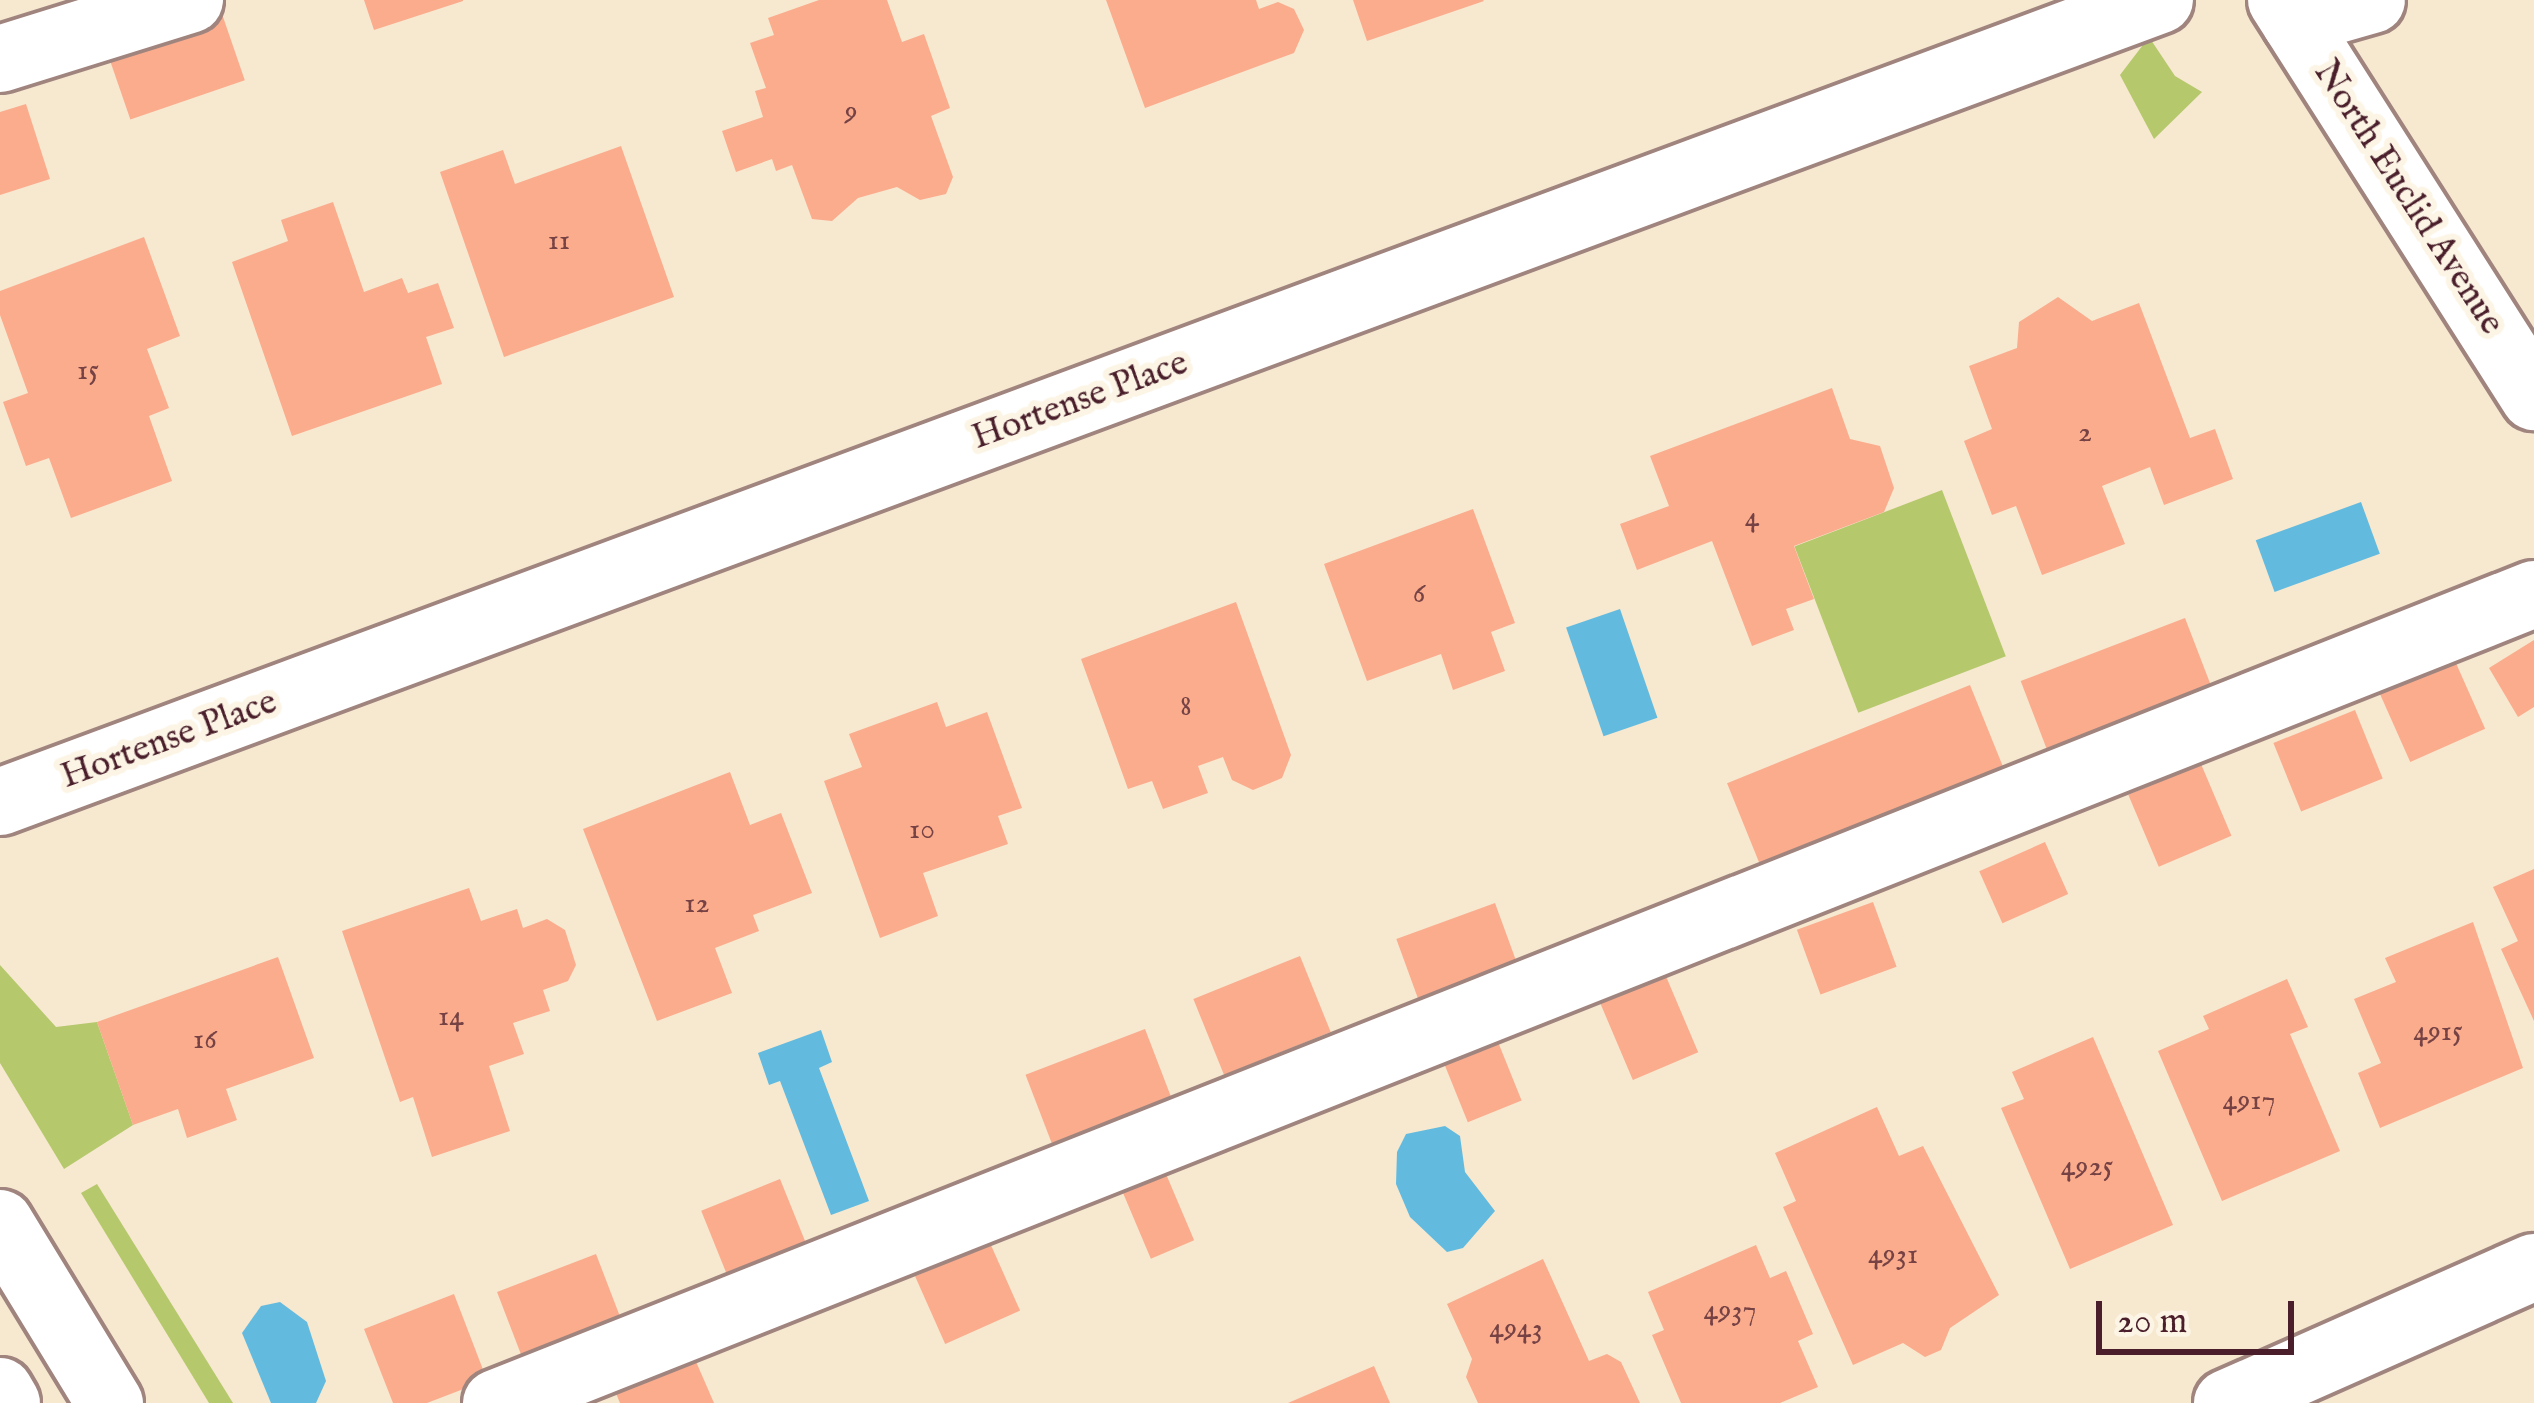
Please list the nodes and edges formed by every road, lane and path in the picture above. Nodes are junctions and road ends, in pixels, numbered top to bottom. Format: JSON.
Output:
{"nodes":[{"id":1,"x":190,"y":0,"type":"edge"},
{"id":2,"x":2160,"y":0,"type":"edge"},
{"id":3,"x":2372,"y":0,"type":"edge"},
{"id":4,"x":2288,"y":11,"type":"edge"},
{"id":5,"x":0,"y":59,"type":"edge"},
{"id":6,"x":2534,"y":397,"type":"edge"},
{"id":7,"x":2534,"y":594,"type":"edge"},
{"id":8,"x":0,"y":802,"type":"edge"},
{"id":9,"x":0,"y":1223,"type":"edge"},
{"id":10,"x":2534,"y":1267,"type":"edge"},
{"id":11,"x":0,"y":1391,"type":"edge"},
{"id":12,"x":7,"y":1403,"type":"edge"},
{"id":13,"x":110,"y":1403,"type":"edge"},
{"id":14,"x":496,"y":1403,"type":"edge"},
{"id":15,"x":2228,"y":1403,"type":"edge"}],
"edges":[{"from":1,"to":5,"type":"street"},
{"from":2,"to":8,"type":"street","name":"Hortense Place"},
{"from":3,"to":4,"type":"street"},
{"from":4,"to":6,"type":"street","name":"North Euclid Avenue"},
{"from":7,"to":14,"type":"street"},
{"from":9,"to":13,"type":"street"},
{"from":10,"to":15,"type":"street"},
{"from":11,"to":12,"type":"street"}]}
